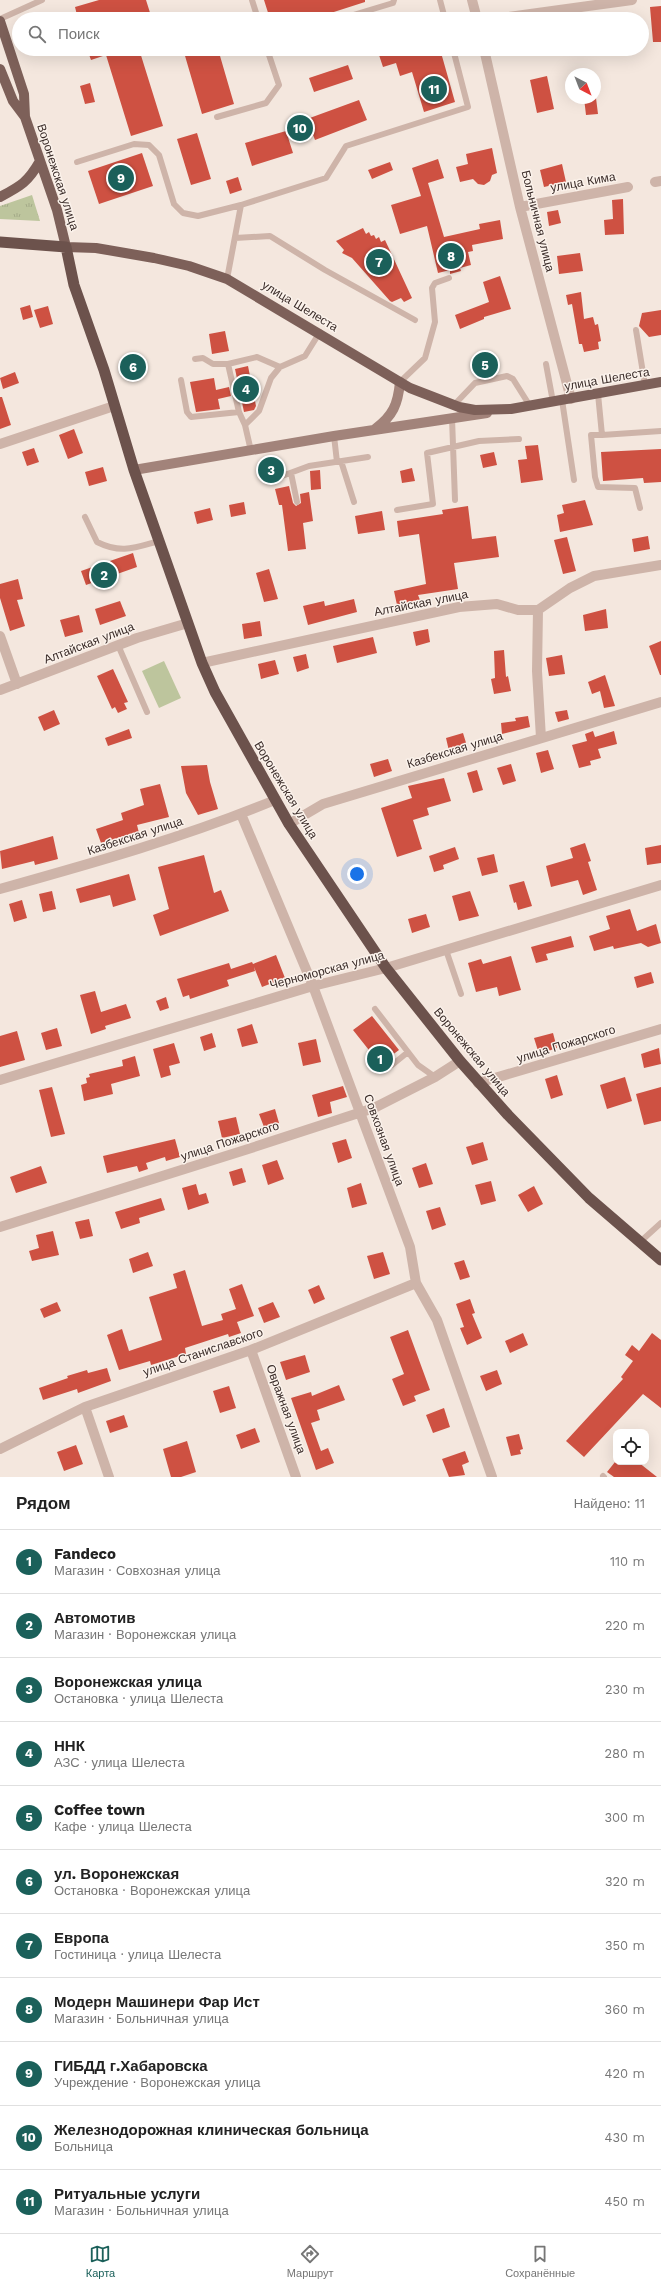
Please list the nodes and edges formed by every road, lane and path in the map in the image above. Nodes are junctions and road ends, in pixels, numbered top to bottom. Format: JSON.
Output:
{"nodes":[{"id":1,"x":42,"y":0,"type":"edge"},
{"id":2,"x":252,"y":0,"type":"edge"},
{"id":3,"x":394,"y":0,"type":"edge"},
{"id":4,"x":440,"y":0,"type":"edge"},
{"id":5,"x":472,"y":0,"type":"edge"},
{"id":6,"x":632,"y":0,"type":"edge"},
{"id":7,"x":17,"y":12,"type":"edge"},
{"id":8,"x":256,"y":12,"type":"edge"},
{"id":9,"x":363,"y":12,"type":"edge"},
{"id":10,"x":443,"y":12,"type":"edge"},
{"id":11,"x":475,"y":12,"type":"edge"},
{"id":12,"x":544,"y":12,"type":"edge"},
{"id":13,"x":12,"y":14,"type":"edge"},
{"id":14,"x":0,"y":20,"type":"edge"},
{"id":15,"x":269,"y":56,"type":"edge"},
{"id":16,"x":455,"y":56,"type":"edge"},
{"id":17,"x":486,"y":56,"type":"edge"},
{"id":18,"x":0,"y":69,"type":"edge"},
{"id":19,"x":24,"y":117,"type":"junction"},
{"id":20,"x":217,"y":117,"type":"dead end"},
{"id":21,"x":40,"y":161,"type":"junction"},
{"id":22,"x":77,"y":162,"type":"dead end"},
{"id":23,"x":628,"y":188,"type":"dead end"},
{"id":24,"x":0,"y":197,"type":"edge"},
{"id":25,"x":241,"y":205,"type":"junction"},
{"id":26,"x":520,"y":207,"type":"junction"},
{"id":27,"x":235,"y":238,"type":"junction"},
{"id":28,"x":0,"y":242,"type":"edge"},
{"id":29,"x":66,"y":247,"type":"junction"},
{"id":30,"x":450,"y":278,"type":"dead end"},
{"id":31,"x":228,"y":279,"type":"junction"},
{"id":32,"x":415,"y":320,"type":"dead end"},
{"id":33,"x":636,"y":330,"type":"dead end"},
{"id":34,"x":320,"y":332,"type":"junction"},
{"id":35,"x":194,"y":359,"type":"dead end"},
{"id":36,"x":228,"y":364,"type":"junction"},
{"id":37,"x":546,"y":364,"type":"dead end"},
{"id":38,"x":280,"y":367,"type":"junction"},
{"id":39,"x":181,"y":380,"type":"dead end"},
{"id":40,"x":400,"y":382,"type":"junction"},
{"id":41,"x":661,"y":382,"type":"edge"},
{"id":42,"x":645,"y":385,"type":"junction"},
{"id":43,"x":598,"y":394,"type":"junction"},
{"id":44,"x":562,"y":400,"type":"junction"},
{"id":45,"x":454,"y":405,"type":"junction"},
{"id":46,"x":114,"y":406,"type":"junction"},
{"id":47,"x":530,"y":406,"type":"junction"},
{"id":48,"x":510,"y":409,"type":"junction"},
{"id":49,"x":239,"y":412,"type":"junction"},
{"id":50,"x":452,"y":418,"type":"junction"},
{"id":51,"x":245,"y":425,"type":"junction"},
{"id":52,"x":374,"y":430,"type":"junction"},
{"id":53,"x":661,"y":431,"type":"edge"},
{"id":54,"x":602,"y":435,"type":"junction"},
{"id":55,"x":334,"y":436,"type":"junction"},
{"id":56,"x":519,"y":439,"type":"dead end"},
{"id":57,"x":0,"y":444,"type":"edge"},
{"id":58,"x":452,"y":448,"type":"junction"},
{"id":59,"x":251,"y":450,"type":"junction"},
{"id":60,"x":368,"y":457,"type":"dead end"},
{"id":61,"x":339,"y":461,"type":"junction"},
{"id":62,"x":134,"y":470,"type":"junction"},
{"id":63,"x":291,"y":473,"type":"junction"},
{"id":64,"x":282,"y":476,"type":"dead end"},
{"id":65,"x":574,"y":480,"type":"dead end"},
{"id":66,"x":455,"y":500,"type":"dead end"},
{"id":67,"x":297,"y":502,"type":"dead end"},
{"id":68,"x":354,"y":502,"type":"dead end"},
{"id":69,"x":640,"y":508,"type":"dead end"},
{"id":70,"x":397,"y":510,"type":"dead end"},
{"id":71,"x":85,"y":517,"type":"dead end"},
{"id":72,"x":159,"y":541,"type":"junction"},
{"id":73,"x":661,"y":565,"type":"edge"},
{"id":74,"x":538,"y":610,"type":"junction"},
{"id":75,"x":188,"y":623,"type":"junction"},
{"id":76,"x":0,"y":636,"type":"edge"},
{"id":77,"x":118,"y":646,"type":"junction"},
{"id":78,"x":202,"y":663,"type":"junction"},
{"id":79,"x":17,"y":684,"type":"junction"},
{"id":80,"x":0,"y":690,"type":"edge"},
{"id":81,"x":661,"y":702,"type":"edge"},
{"id":82,"x":147,"y":712,"type":"dead end"},
{"id":83,"x":540,"y":738,"type":"junction"},
{"id":84,"x":275,"y":800,"type":"junction"},
{"id":85,"x":241,"y":814,"type":"junction"},
{"id":86,"x":289,"y":824,"type":"junction"},
{"id":87,"x":661,"y":884,"type":"edge"},
{"id":88,"x":0,"y":889,"type":"edge"},
{"id":89,"x":446,"y":950,"type":"junction"},
{"id":90,"x":386,"y":968,"type":"junction"},
{"id":91,"x":313,"y":986,"type":"junction"},
{"id":92,"x":460,"y":994,"type":"dead end"},
{"id":93,"x":375,"y":1009,"type":"dead end"},
{"id":94,"x":661,"y":1029,"type":"edge"},
{"id":95,"x":408,"y":1052,"type":"junction"},
{"id":96,"x":460,"y":1061,"type":"junction"},
{"id":97,"x":392,"y":1065,"type":"dead end"},
{"id":98,"x":435,"y":1077,"type":"junction"},
{"id":99,"x":0,"y":1080,"type":"edge"},
{"id":100,"x":478,"y":1083,"type":"junction"},
{"id":101,"x":360,"y":1113,"type":"junction"},
{"id":102,"x":661,"y":1223,"type":"edge"},
{"id":103,"x":0,"y":1226,"type":"edge"},
{"id":104,"x":640,"y":1242,"type":"junction"},
{"id":105,"x":661,"y":1260,"type":"edge"},
{"id":106,"x":416,"y":1283,"type":"junction"},
{"id":107,"x":251,"y":1350,"type":"junction"},
{"id":108,"x":85,"y":1407,"type":"junction"},
{"id":109,"x":0,"y":1449,"type":"edge"},
{"id":110,"x":109,"y":1477,"type":"edge"},
{"id":111,"x":296,"y":1477,"type":"edge"},
{"id":112,"x":492,"y":1477,"type":"edge"}],
"edges":[{"from":1,"to":7,"type":"lane"},
{"from":2,"to":8,"type":"lane"},
{"from":3,"to":9,"type":"lane"},
{"from":4,"to":10,"type":"lane"},
{"from":5,"to":11,"type":"street"},
{"from":6,"to":12,"type":"street"},
{"from":13,"to":14,"type":"lane"},
{"from":14,"to":19,"type":"main road","name":"Воронежская улица"},
{"from":15,"to":20,"type":"lane"},
{"from":16,"to":25,"type":"lane"},
{"from":17,"to":26,"type":"street","name":"Больничная улица"},
{"from":18,"to":19,"type":"main road","name":"Воронежская улица"},
{"from":19,"to":21,"type":"main road","name":"Воронежская улица"},
{"from":21,"to":24,"type":"main road"},
{"from":21,"to":29,"type":"main road","name":"Воронежская улица"},
{"from":22,"to":25,"type":"lane"},
{"from":23,"to":26,"type":"street","name":"улица Кима"},
{"from":25,"to":27,"type":"lane"},
{"from":26,"to":44,"type":"street","name":"Больничная улица"},
{"from":27,"to":31,"type":"lane"},
{"from":27,"to":32,"type":"lane"},
{"from":28,"to":29,"type":"highway"},
{"from":29,"to":31,"type":"main road","name":"улица Шелеста"},
{"from":29,"to":46,"type":"highway","name":"Воронежская улица"},
{"from":30,"to":40,"type":"lane"},
{"from":31,"to":34,"type":"main road","name":"улица Шелеста"},
{"from":33,"to":42,"type":"lane"},
{"from":34,"to":38,"type":"lane"},
{"from":34,"to":40,"type":"main road","name":"улица Шелеста"},
{"from":35,"to":36,"type":"lane"},
{"from":36,"to":38,"type":"lane"},
{"from":36,"to":49,"type":"lane"},
{"from":37,"to":44,"type":"lane"},
{"from":38,"to":51,"type":"lane"},
{"from":39,"to":49,"type":"lane"},
{"from":40,"to":45,"type":"main road","name":"улица Шелеста"},
{"from":40,"to":52,"type":"main road"},
{"from":41,"to":42,"type":"main road","name":"улица Шелеста"},
{"from":42,"to":43,"type":"main road","name":"улица Шелеста"},
{"from":43,"to":44,"type":"main road","name":"улица Шелеста"},
{"from":43,"to":54,"type":"lane"},
{"from":44,"to":47,"type":"main road","name":"улица Шелеста"},
{"from":44,"to":65,"type":"lane"},
{"from":45,"to":47,"type":"lane"},
{"from":45,"to":48,"type":"main road","name":"улица Шелеста"},
{"from":46,"to":57,"type":"street"},
{"from":46,"to":62,"type":"highway","name":"Воронежская улица"},
{"from":47,"to":48,"type":"main road","name":"улица Шелеста"},
{"from":48,"to":50,"type":"main road","name":"улица Шелеста"},
{"from":49,"to":51,"type":"lane"},
{"from":50,"to":52,"type":"main road","name":"улица Шелеста"},
{"from":50,"to":58,"type":"lane"},
{"from":51,"to":59,"type":"lane"},
{"from":52,"to":55,"type":"main road","name":"улица Шелеста"},
{"from":53,"to":54,"type":"lane"},
{"from":54,"to":69,"type":"lane"},
{"from":55,"to":59,"type":"main road","name":"улица Шелеста"},
{"from":55,"to":61,"type":"lane"},
{"from":56,"to":58,"type":"lane"},
{"from":58,"to":66,"type":"lane"},
{"from":58,"to":70,"type":"lane"},
{"from":59,"to":62,"type":"main road","name":"улица Шелеста"},
{"from":60,"to":61,"type":"lane"},
{"from":61,"to":63,"type":"lane"},
{"from":61,"to":68,"type":"lane"},
{"from":62,"to":72,"type":"highway","name":"Воронежская улица"},
{"from":63,"to":64,"type":"lane"},
{"from":63,"to":67,"type":"lane"},
{"from":71,"to":72,"type":"lane"},
{"from":72,"to":75,"type":"highway","name":"Воронежская улица"},
{"from":73,"to":74,"type":"street"},
{"from":74,"to":78,"type":"street","name":"Алтайская улица"},
{"from":74,"to":83,"type":"street"},
{"from":75,"to":77,"type":"street","name":"Алтайская улица"},
{"from":75,"to":78,"type":"highway","name":"Воронежская улица"},
{"from":76,"to":79,"type":"street"},
{"from":77,"to":79,"type":"street","name":"Алтайская улица"},
{"from":77,"to":82,"type":"lane"},
{"from":78,"to":84,"type":"highway","name":"Воронежская улица"},
{"from":79,"to":80,"type":"street","name":"Алтайская улица"},
{"from":81,"to":83,"type":"street","name":"Казбекская улица"},
{"from":83,"to":86,"type":"street","name":"Казбекская улица"},
{"from":84,"to":85,"type":"street","name":"Казбекская улица"},
{"from":84,"to":86,"type":"highway","name":"Воронежская улица"},
{"from":85,"to":88,"type":"street","name":"Казбекская улица"},
{"from":85,"to":91,"type":"street","name":"Совхозная улица"},
{"from":86,"to":90,"type":"highway","name":"Воронежская улица"},
{"from":87,"to":89,"type":"street","name":"Черноморская улица"},
{"from":89,"to":90,"type":"street","name":"Черноморская улица"},
{"from":89,"to":92,"type":"lane"},
{"from":90,"to":91,"type":"street","name":"Черноморская улица"},
{"from":90,"to":96,"type":"highway","name":"Воронежская улица"},
{"from":91,"to":99,"type":"street","name":"Черноморская улица"},
{"from":91,"to":101,"type":"street","name":"Совхозная улица"},
{"from":93,"to":95,"type":"lane"},
{"from":94,"to":100,"type":"street","name":"улица Пожарского"},
{"from":95,"to":97,"type":"lane"},
{"from":95,"to":98,"type":"lane"},
{"from":96,"to":98,"type":"street","name":"улица Пожарского"},
{"from":96,"to":100,"type":"highway","name":"Воронежская улица"},
{"from":98,"to":101,"type":"street","name":"улица Пожарского"},
{"from":100,"to":104,"type":"highway","name":"Воронежская улица"},
{"from":101,"to":103,"type":"street","name":"улица Пожарского"},
{"from":101,"to":106,"type":"street","name":"Совхозная улица"},
{"from":102,"to":104,"type":"lane"},
{"from":104,"to":105,"type":"highway","name":"Воронежская улица"},
{"from":106,"to":107,"type":"street","name":"улица Станиславского"},
{"from":106,"to":112,"type":"street","name":"Совхозная улица"},
{"from":107,"to":108,"type":"street","name":"улица Станиславского"},
{"from":107,"to":111,"type":"street","name":"Овражная улица"},
{"from":108,"to":109,"type":"street","name":"улица Станиславского"},
{"from":108,"to":110,"type":"street"}]}
